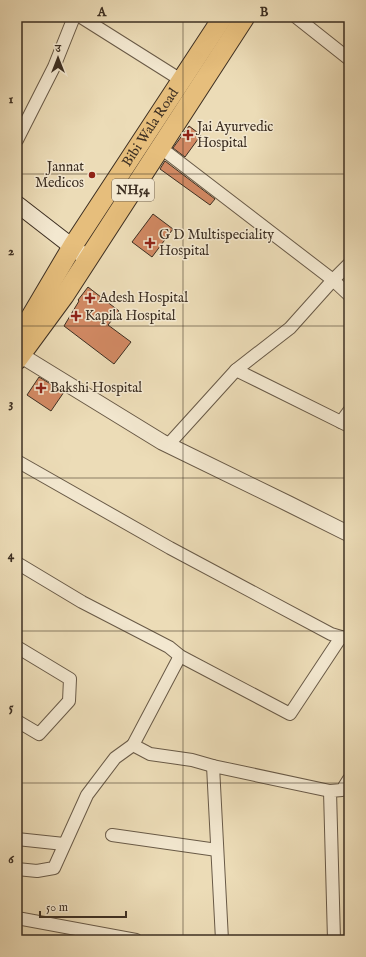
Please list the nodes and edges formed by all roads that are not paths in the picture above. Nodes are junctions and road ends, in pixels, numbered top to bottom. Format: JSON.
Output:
{"nodes":[{"id":1,"x":74,"y":17,"type":"edge"},
{"id":2,"x":81,"y":17,"type":"edge"},
{"id":3,"x":223,"y":17,"type":"edge"},
{"id":4,"x":245,"y":17,"type":"edge"},
{"id":5,"x":296,"y":17,"type":"edge"},
{"id":6,"x":349,"y":59,"type":"edge"},
{"id":7,"x":181,"y":80,"type":"junction"},
{"id":8,"x":17,"y":140,"type":"edge"},
{"id":9,"x":161,"y":148,"type":"junction"},
{"id":10,"x":17,"y":204,"type":"edge"},
{"id":11,"x":72,"y":247,"type":"junction"},
{"id":12,"x":88,"y":259,"type":"junction"},
{"id":13,"x":349,"y":264,"type":"edge"},
{"id":14,"x":333,"y":280,"type":"junction"},
{"id":15,"x":349,"y":295,"type":"edge"},
{"id":16,"x":18,"y":352,"type":"edge"},
{"id":17,"x":236,"y":370,"type":"junction"},
{"id":18,"x":349,"y":411,"type":"edge"},
{"id":19,"x":345,"y":424,"type":"edge"},
{"id":20,"x":168,"y":445,"type":"junction"},
{"id":21,"x":17,"y":461,"type":"edge"},
{"id":22,"x":349,"y":534,"type":"edge"},
{"id":23,"x":17,"y":564,"type":"edge"},
{"id":24,"x":345,"y":638,"type":"edge"},
{"id":25,"x":17,"y":647,"type":"edge"},
{"id":26,"x":180,"y":656,"type":"junction"},
{"id":27,"x":17,"y":721,"type":"edge"},
{"id":28,"x":133,"y":745,"type":"junction"},
{"id":29,"x":213,"y":766,"type":"junction"},
{"id":30,"x":349,"y":779,"type":"edge"},
{"id":31,"x":330,"y":790,"type":"junction"},
{"id":32,"x":112,"y":835,"type":"dead end"},
{"id":33,"x":17,"y":839,"type":"edge"},
{"id":34,"x":64,"y":844,"type":"junction"},
{"id":35,"x":218,"y":850,"type":"junction"},
{"id":36,"x":17,"y":869,"type":"edge"},
{"id":37,"x":17,"y":918,"type":"edge"},
{"id":38,"x":136,"y":940,"type":"edge"},
{"id":39,"x":222,"y":940,"type":"edge"},
{"id":40,"x":334,"y":940,"type":"edge"}],
"edges":[{"from":1,"to":8,"type":"street"},
{"from":2,"to":7,"type":"street"},
{"from":3,"to":7,"type":"highway","name":"Bibi Wala Road","number":"NH54"},
{"from":4,"to":9,"type":"highway","number":"NH54"},
{"from":5,"to":6,"type":"street"},
{"from":7,"to":11,"type":"highway","name":"Bibi Wala Road","number":"NH54"},
{"from":9,"to":12,"type":"highway","number":"NH54"},
{"from":9,"to":14,"type":"street"},
{"from":10,"to":11,"type":"main road"},
{"from":11,"to":12,"type":"main road"},
{"from":11,"to":16,"type":"highway","name":"Bibi Wala Road","number":"NH54"},
{"from":12,"to":16,"type":"highway","number":"NH54"},
{"from":13,"to":14,"type":"street"},
{"from":14,"to":15,"type":"street"},
{"from":14,"to":17,"type":"street"},
{"from":16,"to":20,"type":"street"},
{"from":17,"to":19,"type":"street"},
{"from":17,"to":20,"type":"street"},
{"from":18,"to":19,"type":"street"},
{"from":20,"to":22,"type":"street"},
{"from":21,"to":24,"type":"street"},
{"from":23,"to":26,"type":"street"},
{"from":24,"to":26,"type":"street"},
{"from":25,"to":27,"type":"street"},
{"from":26,"to":28,"type":"street"},
{"from":28,"to":29,"type":"street"},
{"from":28,"to":34,"type":"street"},
{"from":29,"to":31,"type":"street"},
{"from":29,"to":35,"type":"street"},
{"from":30,"to":31,"type":"street"},
{"from":31,"to":40,"type":"street"},
{"from":32,"to":35,"type":"street"},
{"from":33,"to":34,"type":"street"},
{"from":34,"to":36,"type":"street"},
{"from":35,"to":39,"type":"street"},
{"from":37,"to":38,"type":"street"}]}
